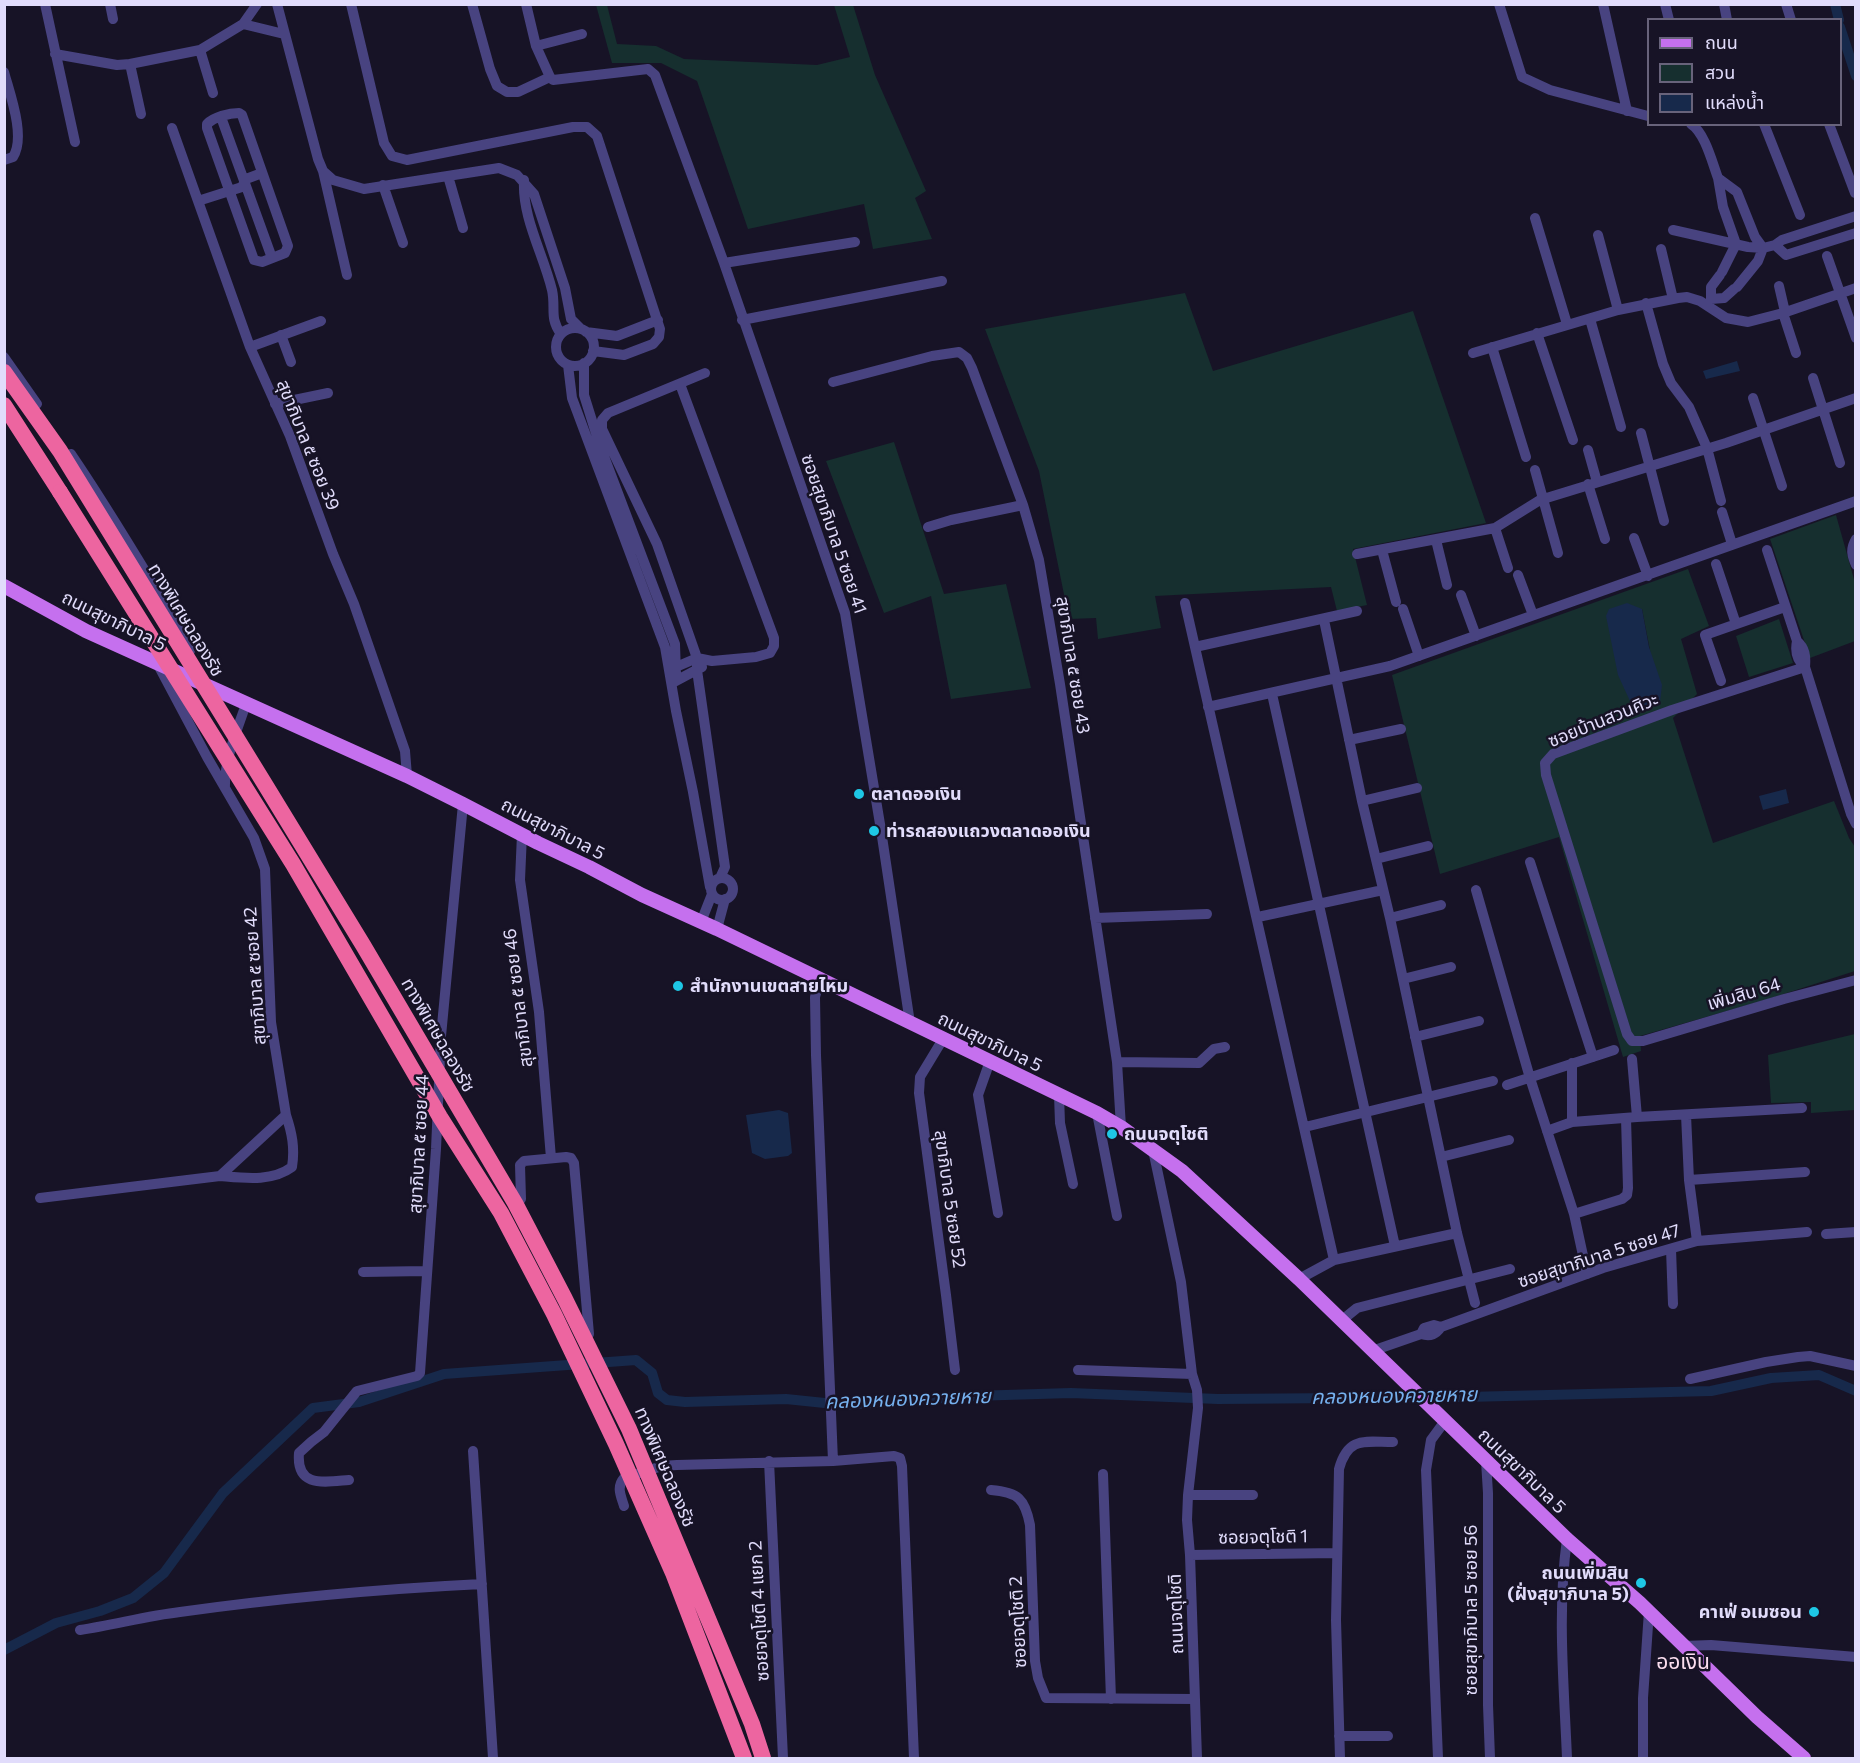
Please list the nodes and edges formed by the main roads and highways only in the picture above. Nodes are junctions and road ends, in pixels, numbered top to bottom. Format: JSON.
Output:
{"nodes":[{"id":1,"x":4,"y":372,"type":"edge"},
{"id":2,"x":4,"y":406,"type":"edge"},
{"id":3,"x":4,"y":586,"type":"edge"},
{"id":4,"x":744,"y":1758,"type":"edge"},
{"id":5,"x":763,"y":1758,"type":"edge"},
{"id":6,"x":1804,"y":1758,"type":"edge"}],
"edges":[{"from":1,"to":5,"type":"highway","name":"ทางพิเศษฉลองรัช","bridge":true},
{"from":2,"to":4,"type":"highway","name":"ทางพิเศษฉลองรัช","bridge":true},
{"from":3,"to":6,"type":"main road","name":"ถนนสุขาภิบาล 5"}]}
